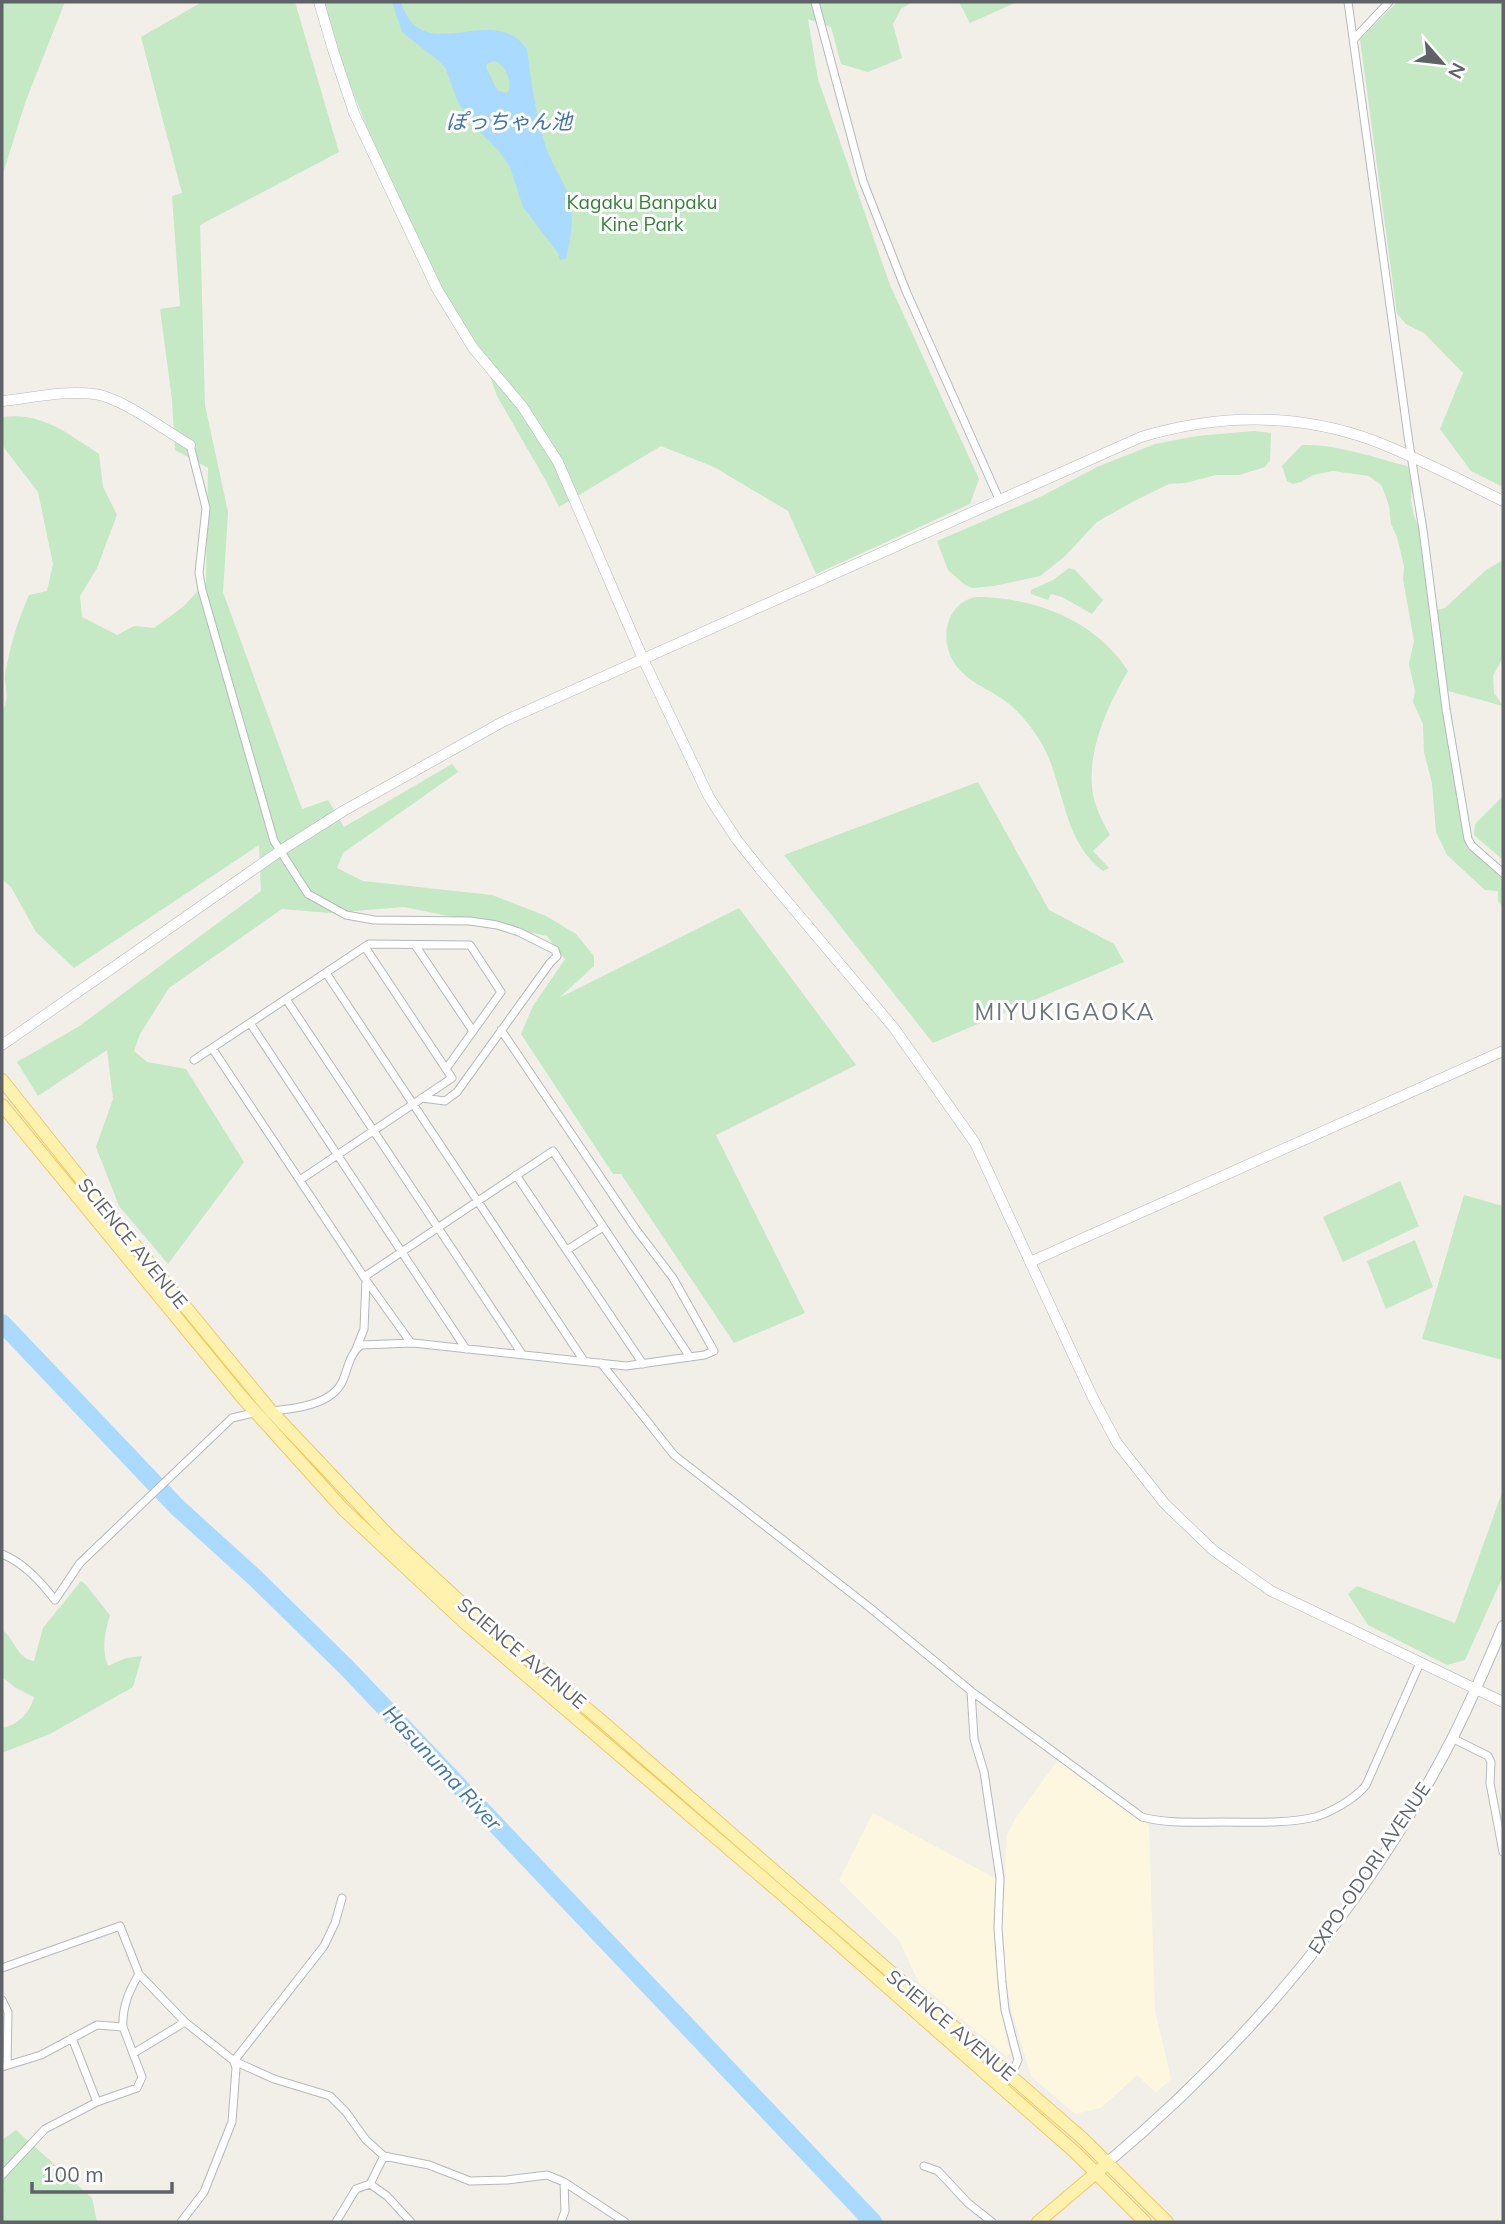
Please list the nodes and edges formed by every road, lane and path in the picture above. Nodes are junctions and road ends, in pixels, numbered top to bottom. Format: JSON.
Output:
{"nodes":[{"id":1,"x":319,"y":2,"type":"edge"},
{"id":2,"x":816,"y":2,"type":"edge"},
{"id":3,"x":1348,"y":2,"type":"edge"},
{"id":4,"x":1389,"y":2,"type":"edge"},
{"id":5,"x":1354,"y":39,"type":"junction"},
{"id":6,"x":2,"y":401,"type":"edge"},
{"id":7,"x":190,"y":446,"type":"joint"},
{"id":8,"x":1412,"y":458,"type":"junction"},
{"id":9,"x":999,"y":499,"type":"junction"},
{"id":10,"x":1503,"y":500,"type":"edge"},
{"id":11,"x":643,"y":659,"type":"junction"},
{"id":12,"x":280,"y":851,"type":"junction"},
{"id":13,"x":1503,"y":873,"type":"edge"},
{"id":14,"x":415,"y":944,"type":"junction"},
{"id":15,"x":365,"y":947,"type":"junction"},
{"id":16,"x":326,"y":973,"type":"junction"},
{"id":17,"x":286,"y":999,"type":"junction"},
{"id":18,"x":250,"y":1023,"type":"junction"},
{"id":19,"x":501,"y":1030,"type":"junction"},
{"id":20,"x":474,"y":1031,"type":"junction"},
{"id":21,"x":2,"y":1045,"type":"edge"},
{"id":22,"x":212,"y":1048,"type":"junction"},
{"id":23,"x":1503,"y":1051,"type":"edge"},
{"id":24,"x":194,"y":1060,"type":"dead end"},
{"id":25,"x":446,"y":1069,"type":"junction"},
{"id":26,"x":2,"y":1080,"type":"edge"},
{"id":27,"x":422,"y":1098,"type":"junction"},
{"id":28,"x":413,"y":1104,"type":"junction"},
{"id":29,"x":2,"y":1105,"type":"edge"},
{"id":30,"x":374,"y":1130,"type":"junction"},
{"id":31,"x":337,"y":1155,"type":"junction"},
{"id":32,"x":516,"y":1175,"type":"junction"},
{"id":33,"x":300,"y":1180,"type":"junction"},
{"id":34,"x":478,"y":1201,"type":"junction"},
{"id":35,"x":438,"y":1227,"type":"junction"},
{"id":36,"x":603,"y":1227,"type":"junction"},
{"id":37,"x":567,"y":1250,"type":"junction"},
{"id":38,"x":402,"y":1252,"type":"junction"},
{"id":39,"x":1030,"y":1262,"type":"junction"},
{"id":40,"x":365,"y":1278,"type":"junction"},
{"id":41,"x":411,"y":1343,"type":"junction"},
{"id":42,"x":356,"y":1349,"type":"junction"},
{"id":43,"x":466,"y":1349,"type":"junction"},
{"id":44,"x":522,"y":1354,"type":"junction"},
{"id":45,"x":690,"y":1357,"type":"junction"},
{"id":46,"x":584,"y":1361,"type":"junction"},
{"id":47,"x":601,"y":1363,"type":"junction"},
{"id":48,"x":643,"y":1364,"type":"junction"},
{"id":49,"x":271,"y":1411,"type":"junction"},
{"id":50,"x":255,"y":1412,"type":"junction"},
{"id":51,"x":2,"y":1554,"type":"edge"},
{"id":52,"x":1503,"y":1626,"type":"edge"},
{"id":53,"x":1420,"y":1664,"type":"junction"},
{"id":54,"x":1476,"y":1690,"type":"junction"},
{"id":55,"x":971,"y":1691,"type":"junction"},
{"id":56,"x":1503,"y":1702,"type":"edge"},
{"id":57,"x":1452,"y":1738,"type":"junction"},
{"id":58,"x":1503,"y":1852,"type":"edge"},
{"id":59,"x":342,"y":1898,"type":"dead end"},
{"id":60,"x":2,"y":1968,"type":"edge"},
{"id":61,"x":139,"y":1974,"type":"junction"},
{"id":62,"x":2,"y":2000,"type":"edge"},
{"id":63,"x":185,"y":2022,"type":"junction"},
{"id":64,"x":123,"y":2027,"type":"junction"},
{"id":65,"x":72,"y":2038,"type":"junction"},
{"id":66,"x":134,"y":2053,"type":"junction"},
{"id":67,"x":234,"y":2060,"type":"junction"},
{"id":68,"x":4,"y":2066,"type":"edge"},
{"id":69,"x":1011,"y":2076,"type":"junction"},
{"id":70,"x":1001,"y":2087,"type":"junction"},
{"id":71,"x":97,"y":2102,"type":"junction"},
{"id":72,"x":384,"y":2157,"type":"junction"},
{"id":73,"x":1108,"y":2162,"type":"junction"},
{"id":74,"x":923,"y":2166,"type":"dead end"},
{"id":75,"x":1097,"y":2172,"type":"junction"},
{"id":76,"x":2,"y":2175,"type":"edge"},
{"id":77,"x":564,"y":2182,"type":"junction"},
{"id":78,"x":370,"y":2184,"type":"junction"},
{"id":79,"x":181,"y":2222,"type":"edge"},
{"id":80,"x":336,"y":2222,"type":"edge"},
{"id":81,"x":411,"y":2222,"type":"edge"},
{"id":82,"x":561,"y":2222,"type":"edge"},
{"id":83,"x":625,"y":2222,"type":"edge"},
{"id":84,"x":992,"y":2222,"type":"edge"},
{"id":85,"x":1038,"y":2222,"type":"edge"},
{"id":86,"x":1145,"y":2222,"type":"edge"},
{"id":87,"x":1167,"y":2222,"type":"edge"}],
"edges":[{"from":1,"to":11,"type":"street"},
{"from":2,"to":9,"type":"street"},
{"from":3,"to":5,"type":"street"},
{"from":4,"to":5,"type":"street"},
{"from":5,"to":8,"type":"street"},
{"from":6,"to":7,"type":"street"},
{"from":7,"to":12,"type":"street"},
{"from":8,"to":9,"type":"street"},
{"from":8,"to":10,"type":"street"},
{"from":8,"to":13,"type":"street"},
{"from":9,"to":11,"type":"street"},
{"from":11,"to":12,"type":"street"},
{"from":11,"to":39,"type":"street"},
{"from":12,"to":19,"type":"street"},
{"from":12,"to":21,"type":"street"},
{"from":14,"to":15,"type":"street"},
{"from":14,"to":20,"type":"street"},
{"from":14,"to":20,"type":"street"},
{"from":15,"to":16,"type":"street"},
{"from":15,"to":25,"type":"street"},
{"from":16,"to":17,"type":"street"},
{"from":16,"to":28,"type":"street"},
{"from":17,"to":18,"type":"street"},
{"from":17,"to":30,"type":"street"},
{"from":18,"to":22,"type":"street"},
{"from":18,"to":31,"type":"street"},
{"from":19,"to":27,"type":"street"},
{"from":19,"to":45,"type":"street"},
{"from":20,"to":25,"type":"street"},
{"from":22,"to":24,"type":"street"},
{"from":22,"to":33,"type":"street"},
{"from":23,"to":39,"type":"street"},
{"from":25,"to":27,"type":"street"},
{"from":26,"to":49,"type":"main road","name":"SCIENCE AVENUE"},
{"from":27,"to":28,"type":"street"},
{"from":28,"to":30,"type":"street"},
{"from":28,"to":34,"type":"street"},
{"from":29,"to":50,"type":"main road","name":"SCIENCE AVENUE"},
{"from":30,"to":31,"type":"street"},
{"from":30,"to":35,"type":"street"},
{"from":31,"to":33,"type":"street"},
{"from":31,"to":38,"type":"street"},
{"from":32,"to":34,"type":"street"},
{"from":32,"to":36,"type":"street"},
{"from":32,"to":37,"type":"street"},
{"from":33,"to":40,"type":"street"},
{"from":34,"to":35,"type":"street"},
{"from":34,"to":46,"type":"street"},
{"from":35,"to":38,"type":"street"},
{"from":35,"to":44,"type":"street"},
{"from":36,"to":37,"type":"street"},
{"from":36,"to":45,"type":"street"},
{"from":37,"to":48,"type":"street"},
{"from":38,"to":40,"type":"street"},
{"from":38,"to":43,"type":"street"},
{"from":39,"to":53,"type":"street"},
{"from":40,"to":41,"type":"street"},
{"from":40,"to":42,"type":"street"},
{"from":41,"to":42,"type":"street"},
{"from":41,"to":43,"type":"street"},
{"from":42,"to":49,"type":"street"},
{"from":43,"to":44,"type":"street"},
{"from":44,"to":46,"type":"street"},
{"from":45,"to":48,"type":"street"},
{"from":46,"to":47,"type":"street"},
{"from":47,"to":48,"type":"street"},
{"from":47,"to":55,"type":"street"},
{"from":49,"to":50,"type":"street"},
{"from":49,"to":69,"type":"main road","name":"SCIENCE AVENUE"},
{"from":50,"to":51,"type":"street"},
{"from":50,"to":70,"type":"main road","name":"SCIENCE AVENUE"},
{"from":52,"to":54,"type":"main road","name":"EXPO-ODORI AVENUE"},
{"from":53,"to":54,"type":"street"},
{"from":53,"to":55,"type":"street"},
{"from":54,"to":56,"type":"street"},
{"from":54,"to":57,"type":"main road","name":"EXPO-ODORI AVENUE"},
{"from":55,"to":69,"type":"street"},
{"from":57,"to":58,"type":"street"},
{"from":57,"to":73,"type":"main road","name":"EXPO-ODORI AVENUE"},
{"from":59,"to":67,"type":"street"},
{"from":60,"to":61,"type":"street"},
{"from":61,"to":63,"type":"street"},
{"from":61,"to":64,"type":"street"},
{"from":62,"to":68,"type":"street"},
{"from":63,"to":66,"type":"street"},
{"from":63,"to":67,"type":"street"},
{"from":64,"to":65,"type":"street"},
{"from":64,"to":66,"type":"street"},
{"from":65,"to":68,"type":"street"},
{"from":65,"to":71,"type":"street"},
{"from":66,"to":71,"type":"street"},
{"from":67,"to":72,"type":"street"},
{"from":67,"to":79,"type":"street"},
{"from":69,"to":70,"type":"street"},
{"from":69,"to":73,"type":"main road","name":"SCIENCE AVENUE"},
{"from":70,"to":75,"type":"main road","name":"SCIENCE AVENUE"},
{"from":71,"to":76,"type":"street"},
{"from":72,"to":77,"type":"street"},
{"from":72,"to":78,"type":"street"},
{"from":73,"to":75,"type":"main road","name":"EXPO-ODORI AVENUE"},
{"from":73,"to":87,"type":"main road","name":"SCIENCE AVENUE"},
{"from":74,"to":84,"type":"street"},
{"from":75,"to":85,"type":"main road","name":"EXPO-ODORI AVENUE"},
{"from":75,"to":86,"type":"main road","name":"SCIENCE AVENUE"},
{"from":77,"to":82,"type":"street"},
{"from":77,"to":83,"type":"street"},
{"from":78,"to":80,"type":"street"},
{"from":78,"to":81,"type":"street"}]}
